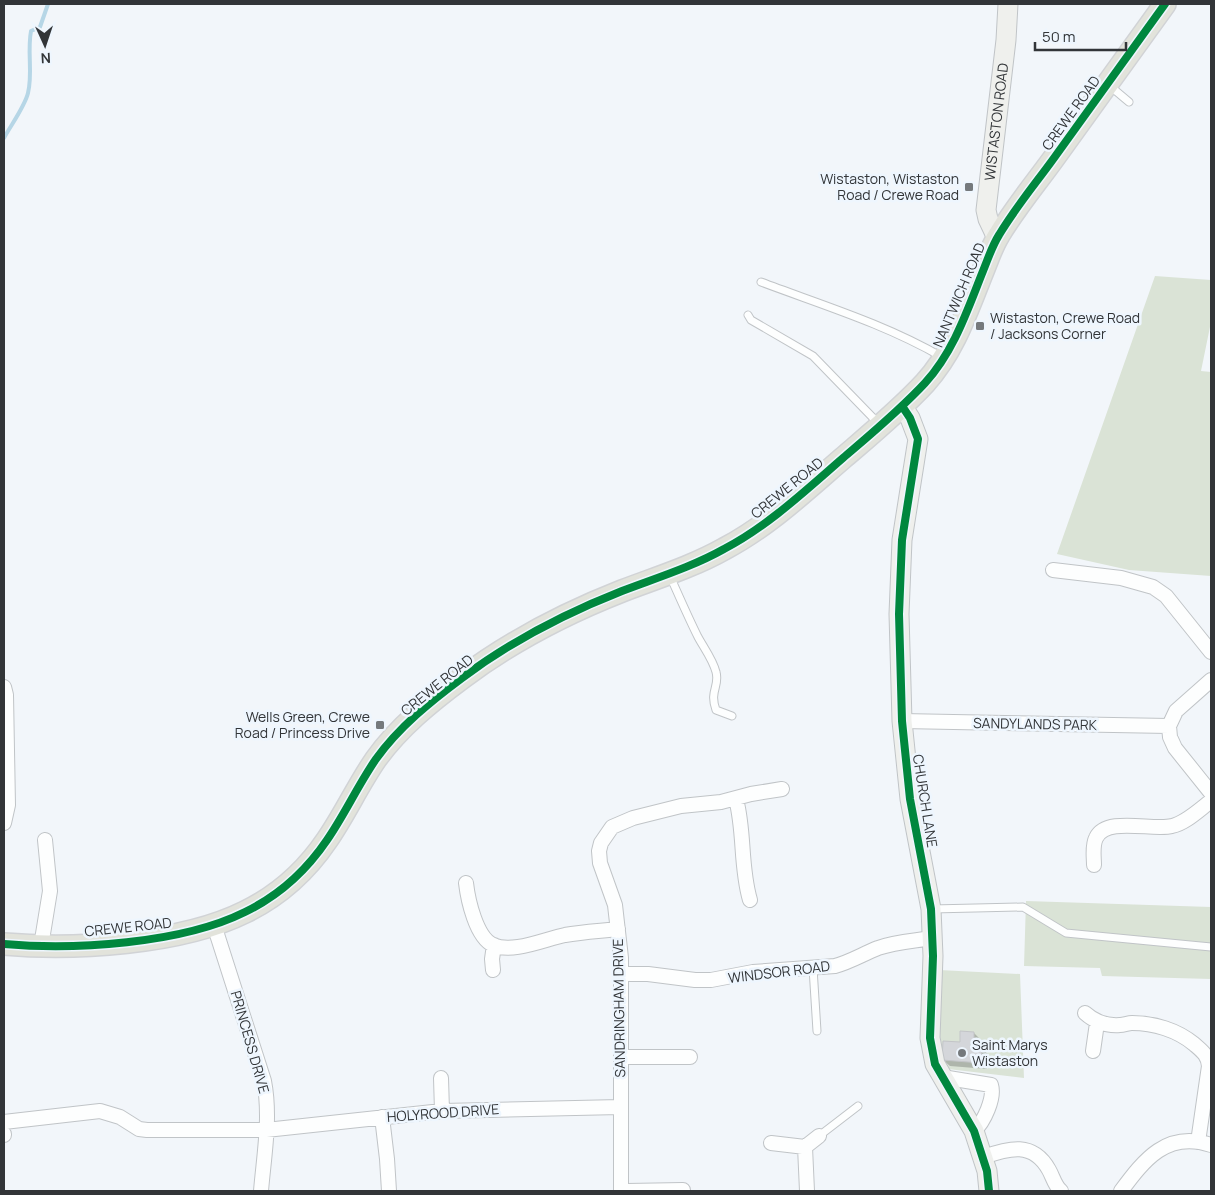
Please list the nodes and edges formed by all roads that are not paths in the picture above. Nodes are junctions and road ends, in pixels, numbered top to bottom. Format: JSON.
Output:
{"nodes":[{"id":1,"x":1008,"y":4,"type":"edge"},
{"id":2,"x":1165,"y":4,"type":"edge"},
{"id":3,"x":1108,"y":84,"type":"junction"},
{"id":4,"x":1128,"y":102,"type":"dead end"},
{"id":5,"x":997,"y":238,"type":"junction"},
{"id":6,"x":760,"y":282,"type":"dead end"},
{"id":7,"x":748,"y":315,"type":"dead end"},
{"id":8,"x":944,"y":359,"type":"junction"},
{"id":9,"x":902,"y":406,"type":"junction"},
{"id":10,"x":880,"y":426,"type":"junction"},
{"id":11,"x":1053,"y":570,"type":"dead end"},
{"id":12,"x":669,"y":573,"type":"junction"},
{"id":13,"x":1211,"y":652,"type":"edge"},
{"id":14,"x":1211,"y":680,"type":"edge"},
{"id":15,"x":4,"y":687,"type":"edge"},
{"id":16,"x":732,"y":716,"type":"dead end"},
{"id":17,"x":902,"y":722,"type":"junction"},
{"id":18,"x":1169,"y":726,"type":"junction"},
{"id":19,"x":782,"y":789,"type":"dead end"},
{"id":20,"x":1211,"y":793,"type":"edge"},
{"id":21,"x":736,"y":799,"type":"junction"},
{"id":22,"x":1211,"y":801,"type":"edge"},
{"id":23,"x":4,"y":823,"type":"edge"},
{"id":24,"x":45,"y":840,"type":"dead end"},
{"id":25,"x":1094,"y":865,"type":"dead end"},
{"id":26,"x":466,"y":882,"type":"dead end"},
{"id":27,"x":750,"y":900,"type":"dead end"},
{"id":28,"x":931,"y":909,"type":"junction"},
{"id":29,"x":214,"y":925,"type":"junction"},
{"id":30,"x":618,"y":929,"type":"junction"},
{"id":31,"x":932,"y":938,"type":"junction"},
{"id":32,"x":4,"y":944,"type":"edge"},
{"id":33,"x":494,"y":945,"type":"junction"},
{"id":34,"x":41,"y":946,"type":"junction"},
{"id":35,"x":1211,"y":947,"type":"edge"},
{"id":36,"x":813,"y":968,"type":"junction"},
{"id":37,"x":493,"y":970,"type":"dead end"},
{"id":38,"x":622,"y":974,"type":"junction"},
{"id":39,"x":1085,"y":1013,"type":"dead end"},
{"id":40,"x":1097,"y":1023,"type":"junction"},
{"id":41,"x":817,"y":1031,"type":"dead end"},
{"id":42,"x":1093,"y":1051,"type":"dead end"},
{"id":43,"x":620,"y":1057,"type":"junction"},
{"id":44,"x":692,"y":1058,"type":"dead end"},
{"id":45,"x":1210,"y":1058,"type":"edge"},
{"id":46,"x":942,"y":1077,"type":"junction"},
{"id":47,"x":441,"y":1078,"type":"dead end"},
{"id":48,"x":858,"y":1106,"type":"dead end"},
{"id":49,"x":620,"y":1107,"type":"junction"},
{"id":50,"x":442,"y":1111,"type":"junction"},
{"id":51,"x":382,"y":1117,"type":"junction"},
{"id":52,"x":4,"y":1122,"type":"edge"},
{"id":53,"x":266,"y":1130,"type":"junction"},
{"id":54,"x":974,"y":1131,"type":"junction"},
{"id":55,"x":819,"y":1136,"type":"joint"},
{"id":56,"x":771,"y":1143,"type":"dead end"},
{"id":57,"x":1205,"y":1143,"type":"edge"},
{"id":58,"x":805,"y":1147,"type":"junction"},
{"id":59,"x":983,"y":1157,"type":"junction"},
{"id":60,"x":684,"y":1188,"type":"edge"},
{"id":61,"x":261,"y":1191,"type":"edge"},
{"id":62,"x":389,"y":1191,"type":"edge"},
{"id":63,"x":620,"y":1191,"type":"edge"},
{"id":64,"x":627,"y":1191,"type":"edge"},
{"id":65,"x":807,"y":1191,"type":"edge"},
{"id":66,"x":989,"y":1191,"type":"edge"},
{"id":67,"x":1061,"y":1191,"type":"edge"},
{"id":68,"x":1121,"y":1191,"type":"edge"}],
"edges":[{"from":1,"to":5,"type":"street","name":"WISTASTON ROAD"},
{"from":2,"to":3,"type":"main road","name":"CREWE ROAD"},
{"from":3,"to":4,"type":"lane"},
{"from":3,"to":5,"type":"main road","name":"CREWE ROAD"},
{"from":5,"to":8,"type":"main road","name":"NANTWICH ROAD"},
{"from":6,"to":8,"type":"lane"},
{"from":7,"to":10,"type":"lane"},
{"from":8,"to":9,"type":"main road","name":"NANTWICH ROAD"},
{"from":9,"to":10,"type":"main road","name":"CREWE ROAD"},
{"from":9,"to":17,"type":"street","name":"CHURCH LANE"},
{"from":10,"to":12,"type":"main road","name":"CREWE ROAD"},
{"from":11,"to":13,"type":"street"},
{"from":12,"to":16,"type":"lane"},
{"from":12,"to":29,"type":"main road","name":"CREWE ROAD"},
{"from":14,"to":18,"type":"street"},
{"from":15,"to":23,"type":"street"},
{"from":17,"to":18,"type":"street","name":"SANDYLANDS PARK"},
{"from":17,"to":28,"type":"street","name":"CHURCH LANE"},
{"from":18,"to":20,"type":"street"},
{"from":19,"to":21,"type":"street","name":"SANDRINGHAM DRIVE"},
{"from":21,"to":27,"type":"street"},
{"from":21,"to":30,"type":"street","name":"SANDRINGHAM DRIVE"},
{"from":22,"to":25,"type":"street"},
{"from":24,"to":34,"type":"street"},
{"from":26,"to":33,"type":"street"},
{"from":28,"to":31,"type":"street","name":"CHURCH LANE"},
{"from":28,"to":35,"type":"lane"},
{"from":29,"to":34,"type":"main road","name":"CREWE ROAD"},
{"from":29,"to":53,"type":"street","name":"PRINCESS DRIVE"},
{"from":30,"to":33,"type":"street"},
{"from":30,"to":38,"type":"street","name":"SANDRINGHAM DRIVE"},
{"from":31,"to":36,"type":"street","name":"WINDSOR ROAD"},
{"from":31,"to":46,"type":"street","name":"CHURCH LANE"},
{"from":32,"to":34,"type":"main road","name":"CREWE ROAD"},
{"from":33,"to":37,"type":"street"},
{"from":36,"to":38,"type":"street","name":"WINDSOR ROAD"},
{"from":36,"to":41,"type":"lane"},
{"from":38,"to":43,"type":"street","name":"SANDRINGHAM DRIVE"},
{"from":39,"to":40,"type":"street"},
{"from":40,"to":42,"type":"street"},
{"from":40,"to":45,"type":"street"},
{"from":43,"to":44,"type":"street"},
{"from":43,"to":49,"type":"street","name":"SANDRINGHAM DRIVE"},
{"from":45,"to":57,"type":"street"},
{"from":46,"to":54,"type":"street","name":"CHURCH LANE"},
{"from":46,"to":54,"type":"street"},
{"from":47,"to":50,"type":"street"},
{"from":48,"to":55,"type":"lane"},
{"from":49,"to":50,"type":"street","name":"HOLYROOD DRIVE"},
{"from":49,"to":63,"type":"street","name":"SANDRINGHAM DRIVE"},
{"from":50,"to":51,"type":"street","name":"HOLYROOD DRIVE"},
{"from":51,"to":53,"type":"street","name":"HOLYROOD DRIVE"},
{"from":51,"to":62,"type":"street"},
{"from":52,"to":53,"type":"street","name":"HOLYROOD DRIVE"},
{"from":53,"to":61,"type":"street","name":"PRINCESS DRIVE"},
{"from":54,"to":59,"type":"street","name":"CHURCH LANE"},
{"from":55,"to":58,"type":"street"},
{"from":56,"to":58,"type":"street"},
{"from":57,"to":68,"type":"street"},
{"from":58,"to":65,"type":"street"},
{"from":59,"to":66,"type":"street","name":"CHURCH LANE"},
{"from":59,"to":67,"type":"street"},
{"from":60,"to":64,"type":"street"}]}
